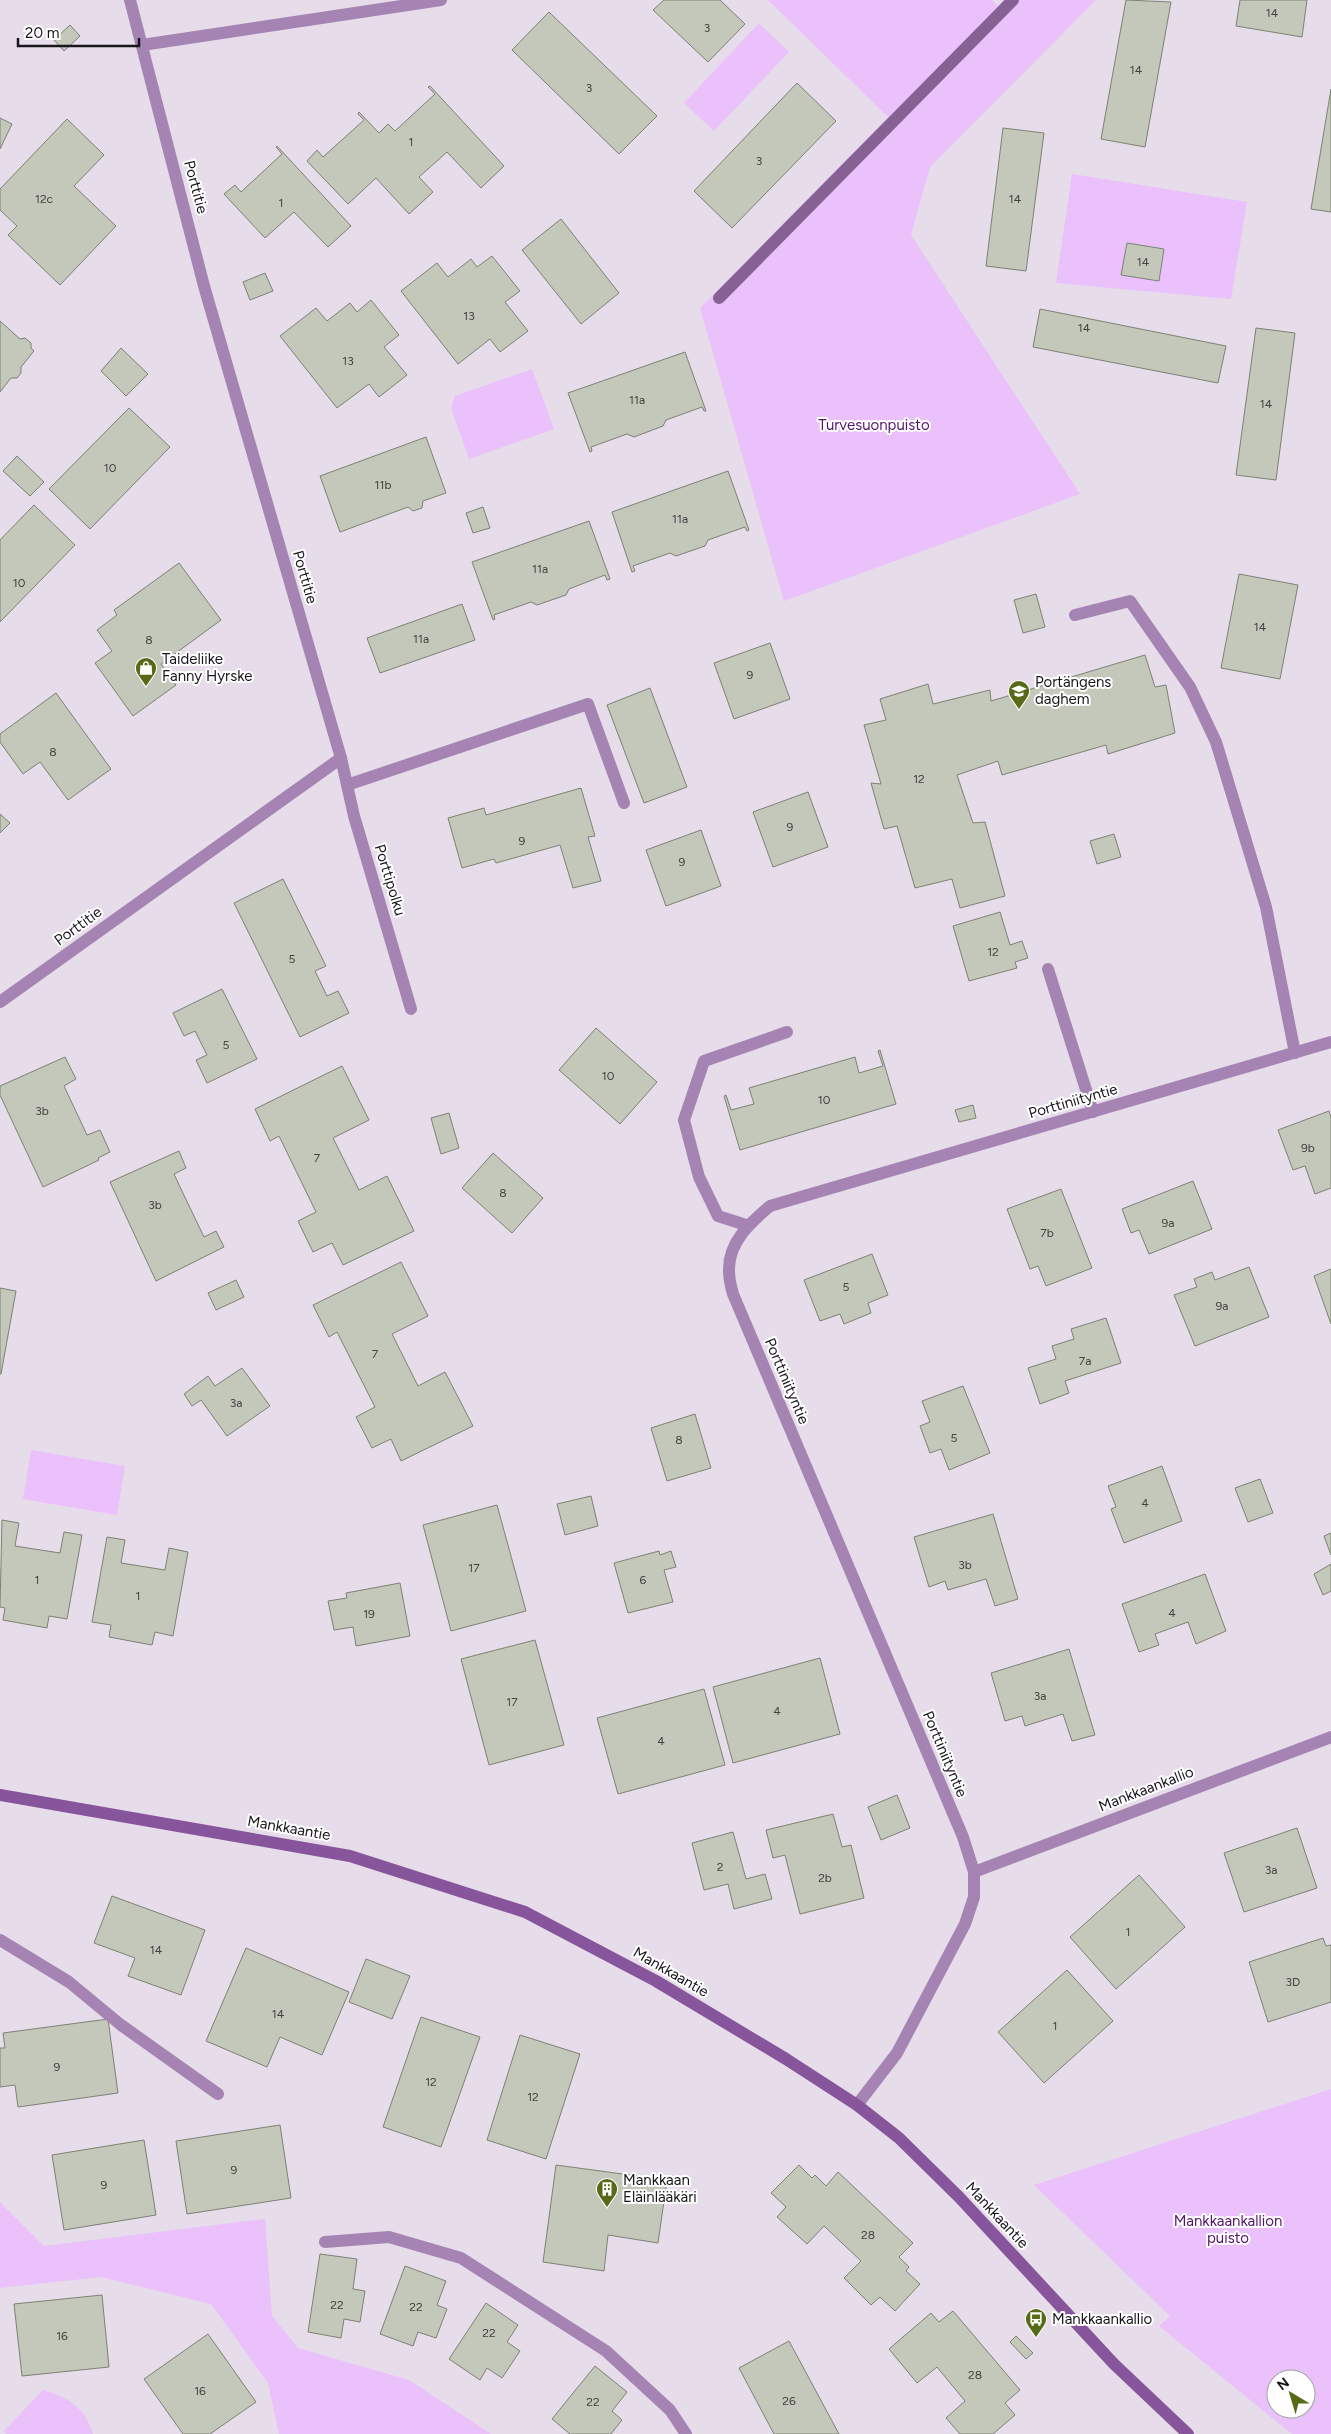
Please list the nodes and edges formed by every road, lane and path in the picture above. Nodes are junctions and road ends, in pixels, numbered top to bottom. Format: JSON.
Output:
{"nodes":[{"id":1,"x":130,"y":0,"type":"edge"},
{"id":2,"x":441,"y":0,"type":"edge"},
{"id":3,"x":142,"y":45,"type":"junction"},
{"id":4,"x":1076,"y":615,"type":"dead end"},
{"id":5,"x":341,"y":758,"type":"junction"},
{"id":6,"x":347,"y":785,"type":"junction"},
{"id":7,"x":624,"y":803,"type":"dead end"},
{"id":8,"x":1048,"y":969,"type":"dead end"},
{"id":9,"x":0,"y":1002,"type":"edge"},
{"id":10,"x":411,"y":1009,"type":"dead end"},
{"id":11,"x":787,"y":1032,"type":"dead end"},
{"id":12,"x":1331,"y":1042,"type":"edge"},
{"id":13,"x":1295,"y":1053,"type":"junction"},
{"id":14,"x":1093,"y":1112,"type":"junction"},
{"id":15,"x":746,"y":1225,"type":"junction"},
{"id":16,"x":1331,"y":1737,"type":"edge"},
{"id":17,"x":0,"y":1794,"type":"edge"},
{"id":18,"x":974,"y":1872,"type":"junction"},
{"id":19,"x":0,"y":1940,"type":"edge"},
{"id":20,"x":218,"y":2094,"type":"dead end"},
{"id":21,"x":858,"y":2105,"type":"junction"},
{"id":22,"x":325,"y":2242,"type":"dead end"},
{"id":23,"x":686,"y":2434,"type":"edge"},
{"id":24,"x":1188,"y":2434,"type":"edge"}],
"edges":[{"from":1,"to":3,"type":"street","name":"Porttitie"},
{"from":2,"to":3,"type":"street"},
{"from":3,"to":5,"type":"street","name":"Porttitie"},
{"from":4,"to":13,"type":"street"},
{"from":5,"to":6,"type":"street","name":"Porttipolku"},
{"from":5,"to":9,"type":"street","name":"Porttitie"},
{"from":6,"to":7,"type":"street"},
{"from":6,"to":10,"type":"street","name":"Porttipolku"},
{"from":8,"to":14,"type":"street"},
{"from":11,"to":15,"type":"street"},
{"from":12,"to":13,"type":"street","name":"Porttiniityntie"},
{"from":13,"to":14,"type":"street","name":"Porttiniityntie"},
{"from":14,"to":15,"type":"street","name":"Porttiniityntie"},
{"from":15,"to":18,"type":"street","name":"Porttiniityntie"},
{"from":16,"to":18,"type":"street","name":"Mankkaankallio"},
{"from":17,"to":21,"type":"main road","name":"Mankkaantie"},
{"from":18,"to":21,"type":"street","name":"Porttiniityntie"},
{"from":19,"to":20,"type":"street"},
{"from":21,"to":24,"type":"main road","name":"Mankkaantie"},
{"from":22,"to":23,"type":"street"}]}
